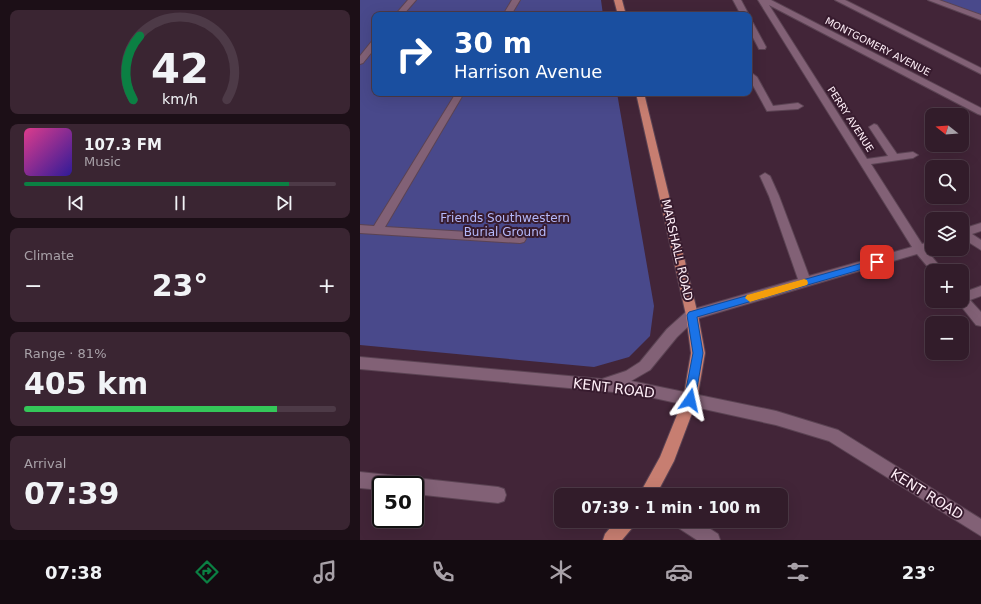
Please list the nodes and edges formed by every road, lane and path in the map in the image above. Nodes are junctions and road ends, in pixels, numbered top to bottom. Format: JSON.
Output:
{"nodes":[{"id":1,"x":412,"y":0,"type":"edge"},
{"id":2,"x":516,"y":0,"type":"edge"},
{"id":3,"x":618,"y":0,"type":"edge"},
{"id":4,"x":737,"y":0,"type":"edge"},
{"id":5,"x":763,"y":0,"type":"edge"},
{"id":6,"x":840,"y":0,"type":"edge"},
{"id":7,"x":932,"y":0,"type":"edge"},
{"id":8,"x":402,"y":12,"type":"edge"},
{"id":9,"x":509,"y":12,"type":"edge"},
{"id":10,"x":621,"y":12,"type":"edge"},
{"id":11,"x":743,"y":12,"type":"edge"},
{"id":12,"x":981,"y":18,"type":"edge"},
{"id":13,"x":752,"y":29,"type":"edge"},
{"id":14,"x":372,"y":47,"type":"edge"},
{"id":15,"x":762,"y":47,"type":"dead end"},
{"id":16,"x":360,"y":61,"type":"edge"},
{"id":17,"x":981,"y":70,"type":"edge"},
{"id":18,"x":752,"y":78,"type":"edge"},
{"id":19,"x":458,"y":96,"type":"edge"},
{"id":20,"x":641,"y":96,"type":"edge"},
{"id":21,"x":798,"y":106,"type":"dead end"},
{"id":22,"x":981,"y":112,"type":"edge"},
{"id":23,"x":874,"y":127,"type":"dead end"},
{"id":24,"x":913,"y":155,"type":"dead end"},
{"id":25,"x":896,"y":158,"type":"junction"},
{"id":26,"x":866,"y":162,"type":"junction"},
{"id":27,"x":765,"y":176,"type":"dead end"},
{"id":28,"x":981,"y":227,"type":"edge"},
{"id":29,"x":360,"y":229,"type":"edge"},
{"id":30,"x":378,"y":230,"type":"junction"},
{"id":31,"x":969,"y":231,"type":"edge"},
{"id":32,"x":969,"y":238,"type":"edge"},
{"id":33,"x":520,"y":239,"type":"dead end"},
{"id":34,"x":981,"y":246,"type":"edge"},
{"id":35,"x":925,"y":248,"type":"edge"},
{"id":36,"x":920,"y":250,"type":"junction"},
{"id":37,"x":932,"y":264,"type":"edge"},
{"id":38,"x":805,"y":282,"type":"junction"},
{"id":39,"x":981,"y":291,"type":"edge"},
{"id":40,"x":969,"y":296,"type":"edge"},
{"id":41,"x":969,"y":307,"type":"edge"},
{"id":42,"x":692,"y":315,"type":"junction"},
{"id":43,"x":981,"y":321,"type":"edge"},
{"id":44,"x":360,"y":363,"type":"edge"},
{"id":45,"x":602,"y":385,"type":"junction"},
{"id":46,"x":690,"y":400,"type":"junction"},
{"id":47,"x":360,"y":480,"type":"edge"},
{"id":48,"x":372,"y":481,"type":"edge"},
{"id":49,"x":424,"y":487,"type":"edge"},
{"id":50,"x":651,"y":488,"type":"edge"},
{"id":51,"x":498,"y":495,"type":"dead end"},
{"id":52,"x":620,"y":528,"type":"edge"},
{"id":53,"x":693,"y":528,"type":"edge"},
{"id":54,"x":981,"y":528,"type":"edge"},
{"id":55,"x":611,"y":540,"type":"edge"},
{"id":56,"x":710,"y":540,"type":"edge"}],
"edges":[{"from":1,"to":8,"type":"street"},
{"from":2,"to":9,"type":"street"},
{"from":3,"to":10,"type":"main road"},
{"from":4,"to":11,"type":"street"},
{"from":5,"to":22,"type":"street","name":"MONTGOMERY AVENUE"},
{"from":5,"to":26,"type":"street","name":"PERRY AVENUE"},
{"from":6,"to":17,"type":"street"},
{"from":7,"to":12,"type":"street"},
{"from":13,"to":15,"type":"street"},
{"from":14,"to":16,"type":"street"},
{"from":18,"to":21,"type":"street"},
{"from":19,"to":30,"type":"street"},
{"from":20,"to":42,"type":"main road","name":"MARSHALL ROAD"},
{"from":23,"to":25,"type":"street"},
{"from":24,"to":25,"type":"street"},
{"from":25,"to":26,"type":"street"},
{"from":26,"to":36,"type":"street","name":"PERRY AVENUE"},
{"from":27,"to":38,"type":"street"},
{"from":28,"to":31,"type":"street"},
{"from":29,"to":30,"type":"street"},
{"from":30,"to":33,"type":"street"},
{"from":32,"to":34,"type":"street"},
{"from":35,"to":36,"type":"street"},
{"from":36,"to":37,"type":"street","name":"PERRY AVENUE"},
{"from":36,"to":38,"type":"street"},
{"from":38,"to":42,"type":"street"},
{"from":39,"to":40,"type":"street"},
{"from":41,"to":43,"type":"street"},
{"from":42,"to":45,"type":"street"},
{"from":42,"to":46,"type":"main road","name":"MARSHALL ROAD"},
{"from":44,"to":45,"type":"street","name":"KENT ROAD"},
{"from":45,"to":46,"type":"street","name":"KENT ROAD"},
{"from":46,"to":50,"type":"main road","name":"MARSHALL ROAD"},
{"from":46,"to":54,"type":"street","name":"KENT ROAD"},
{"from":47,"to":48,"type":"street"},
{"from":49,"to":51,"type":"street"},
{"from":52,"to":55,"type":"main road"},
{"from":53,"to":56,"type":"street"}]}
